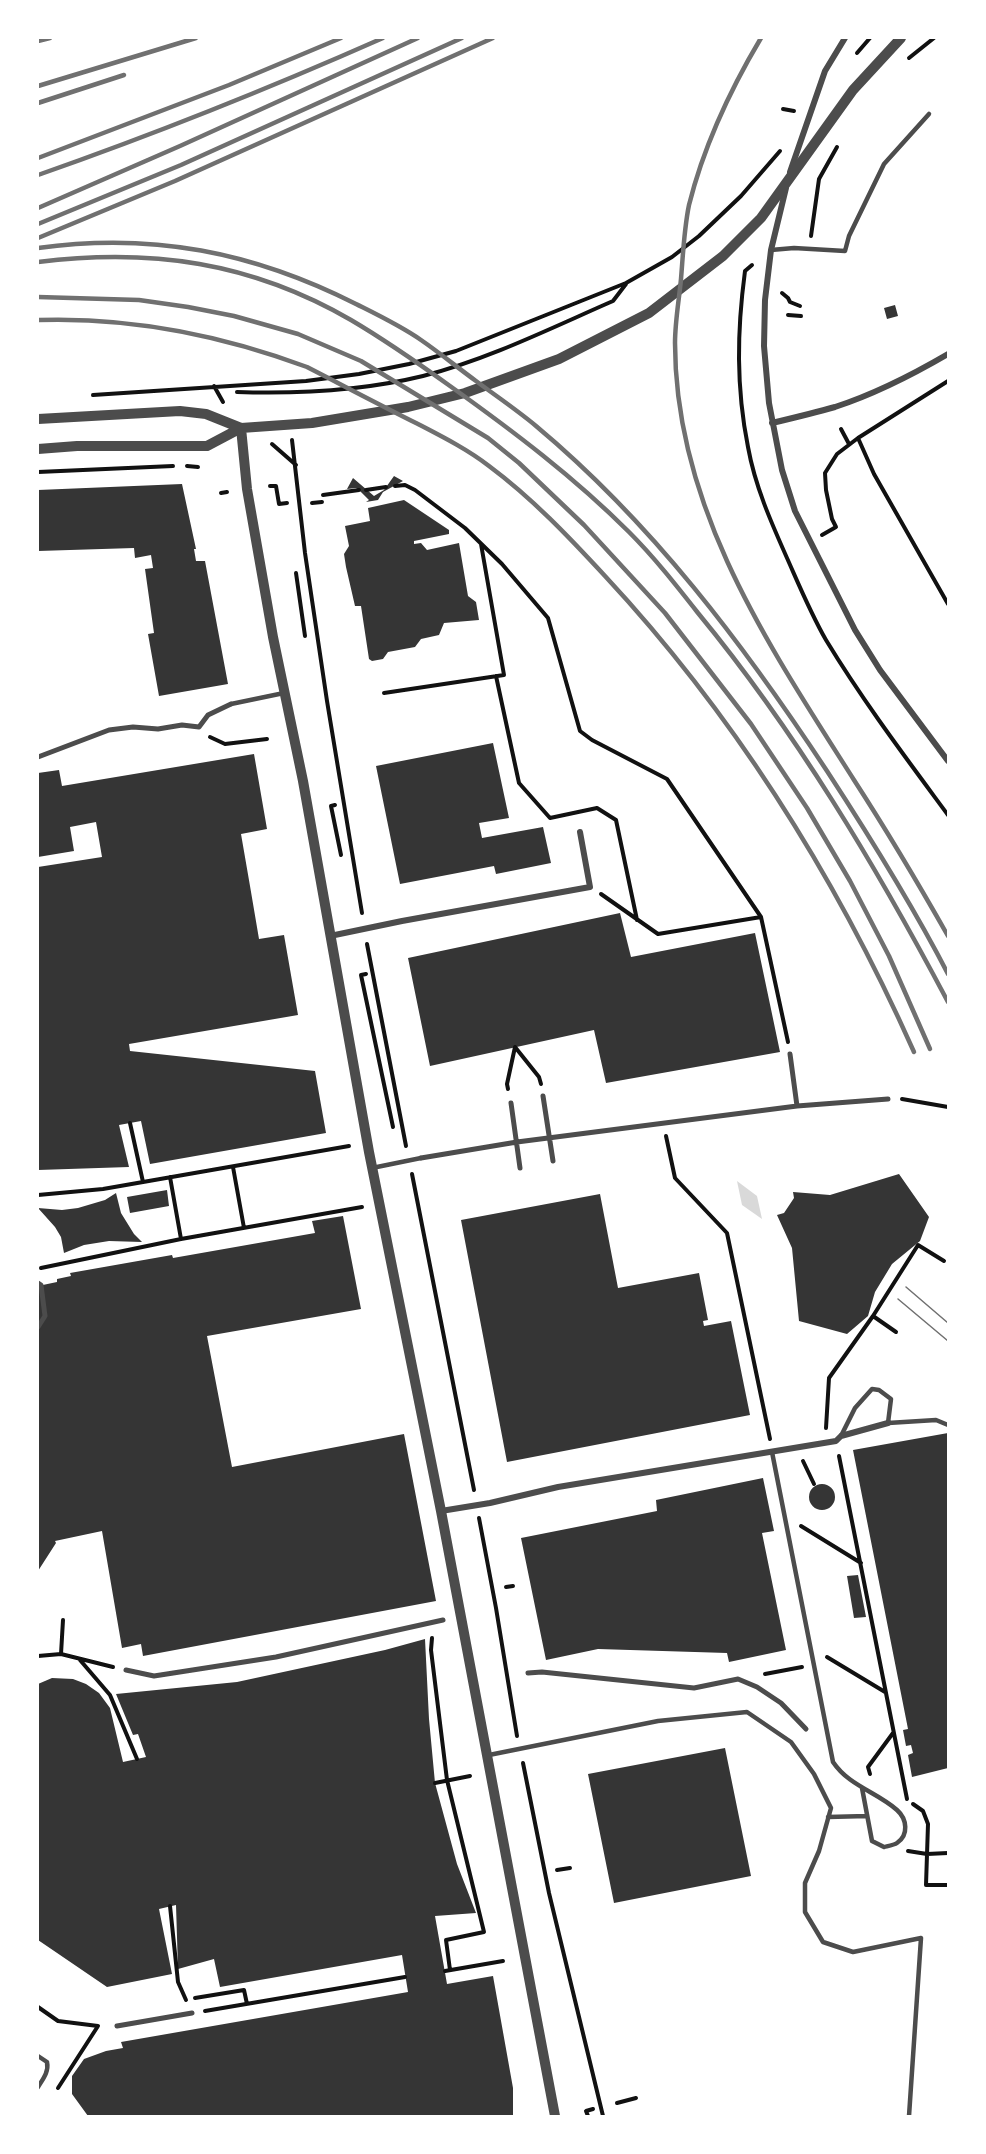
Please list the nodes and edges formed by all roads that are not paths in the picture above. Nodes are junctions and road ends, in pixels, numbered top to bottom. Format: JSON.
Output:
{"nodes":[{"id":1,"x":845,"y":38,"type":"edge"},
{"id":2,"x":901,"y":38,"type":"edge"},
{"id":3,"x":929,"y":114,"type":"dead end"},
{"id":4,"x":771,"y":250,"type":"junction"},
{"id":5,"x":948,"y":354,"type":"edge"},
{"id":6,"x":38,"y":419,"type":"edge"},
{"id":7,"x":772,"y":423,"type":"junction"},
{"id":8,"x":241,"y":429,"type":"junction"},
{"id":9,"x":38,"y":449,"type":"edge"},
{"id":10,"x":284,"y":693,"type":"junction"},
{"id":11,"x":231,"y":704,"type":"joint"},
{"id":12,"x":38,"y":757,"type":"edge"},
{"id":13,"x":948,"y":761,"type":"edge"},
{"id":14,"x":580,"y":832,"type":"dead end"},
{"id":15,"x":330,"y":936,"type":"junction"},
{"id":16,"x":790,"y":1054,"type":"road end"},
{"id":17,"x":543,"y":1096,"type":"dead end"},
{"id":18,"x":888,"y":1099,"type":"road end"},
{"id":19,"x":511,"y":1103,"type":"dead end"},
{"id":20,"x":797,"y":1106,"type":"junction"},
{"id":21,"x":550,"y":1138,"type":"junction"},
{"id":22,"x":517,"y":1142,"type":"junction"},
{"id":23,"x":421,"y":1158,"type":"joint"},
{"id":24,"x":553,"y":1161,"type":"dead end"},
{"id":25,"x":372,"y":1168,"type":"junction"},
{"id":26,"x":520,"y":1168,"type":"dead end"},
{"id":27,"x":38,"y":1283,"type":"edge"},
{"id":28,"x":38,"y":1327,"type":"edge"},
{"id":29,"x":888,"y":1423,"type":"junction"},
{"id":30,"x":948,"y":1425,"type":"edge"},
{"id":31,"x":839,"y":1438,"type":"junction"},
{"id":32,"x":772,"y":1448,"type":"junction"},
{"id":33,"x":441,"y":1511,"type":"junction"},
{"id":34,"x":443,"y":1620,"type":"dead end"},
{"id":35,"x":126,"y":1670,"type":"road end"},
{"id":36,"x":528,"y":1673,"type":"dead end"},
{"id":37,"x":806,"y":1729,"type":"dead end"},
{"id":38,"x":486,"y":1756,"type":"junction"},
{"id":39,"x":862,"y":1788,"type":"junction"},
{"id":40,"x":867,"y":1816,"type":"junction"},
{"id":41,"x":828,"y":1817,"type":"junction"},
{"id":42,"x":190,"y":2013,"type":"road end"},
{"id":43,"x":117,"y":2026,"type":"road end"},
{"id":44,"x":38,"y":2056,"type":"edge"},
{"id":45,"x":38,"y":2087,"type":"edge"},
{"id":46,"x":555,"y":2116,"type":"edge"},
{"id":47,"x":909,"y":2116,"type":"edge"}],
"edges":[{"from":1,"to":4,"type":"street"},
{"from":2,"to":8,"type":"street"},
{"from":3,"to":4,"type":"lane"},
{"from":4,"to":7,"type":"street"},
{"from":5,"to":7,"type":"street"},
{"from":6,"to":8,"type":"street"},
{"from":7,"to":13,"type":"street"},
{"from":8,"to":9,"type":"street"},
{"from":8,"to":10,"type":"street"},
{"from":10,"to":11,"type":"lane"},
{"from":10,"to":15,"type":"street"},
{"from":11,"to":12,"type":"street"},
{"from":14,"to":15,"type":"street"},
{"from":15,"to":25,"type":"street"},
{"from":16,"to":20,"type":"street"},
{"from":17,"to":21,"type":"street"},
{"from":18,"to":20,"type":"street"},
{"from":19,"to":22,"type":"street"},
{"from":20,"to":21,"type":"street"},
{"from":21,"to":22,"type":"street"},
{"from":21,"to":24,"type":"street"},
{"from":22,"to":23,"type":"street"},
{"from":22,"to":26,"type":"street"},
{"from":23,"to":25,"type":"lane"},
{"from":25,"to":33,"type":"street"},
{"from":27,"to":28,"type":"street"},
{"from":29,"to":30,"type":"lane"},
{"from":29,"to":31,"type":"street"},
{"from":29,"to":31,"type":"lane"},
{"from":31,"to":32,"type":"street"},
{"from":32,"to":33,"type":"street"},
{"from":32,"to":39,"type":"lane"},
{"from":33,"to":38,"type":"street"},
{"from":34,"to":35,"type":"street"},
{"from":36,"to":37,"type":"street"},
{"from":38,"to":41,"type":"lane"},
{"from":38,"to":46,"type":"street"},
{"from":39,"to":40,"type":"lane"},
{"from":39,"to":40,"type":"lane"},
{"from":40,"to":41,"type":"lane"},
{"from":41,"to":47,"type":"lane"},
{"from":42,"to":43,"type":"street"},
{"from":44,"to":45,"type":"lane"}]}
